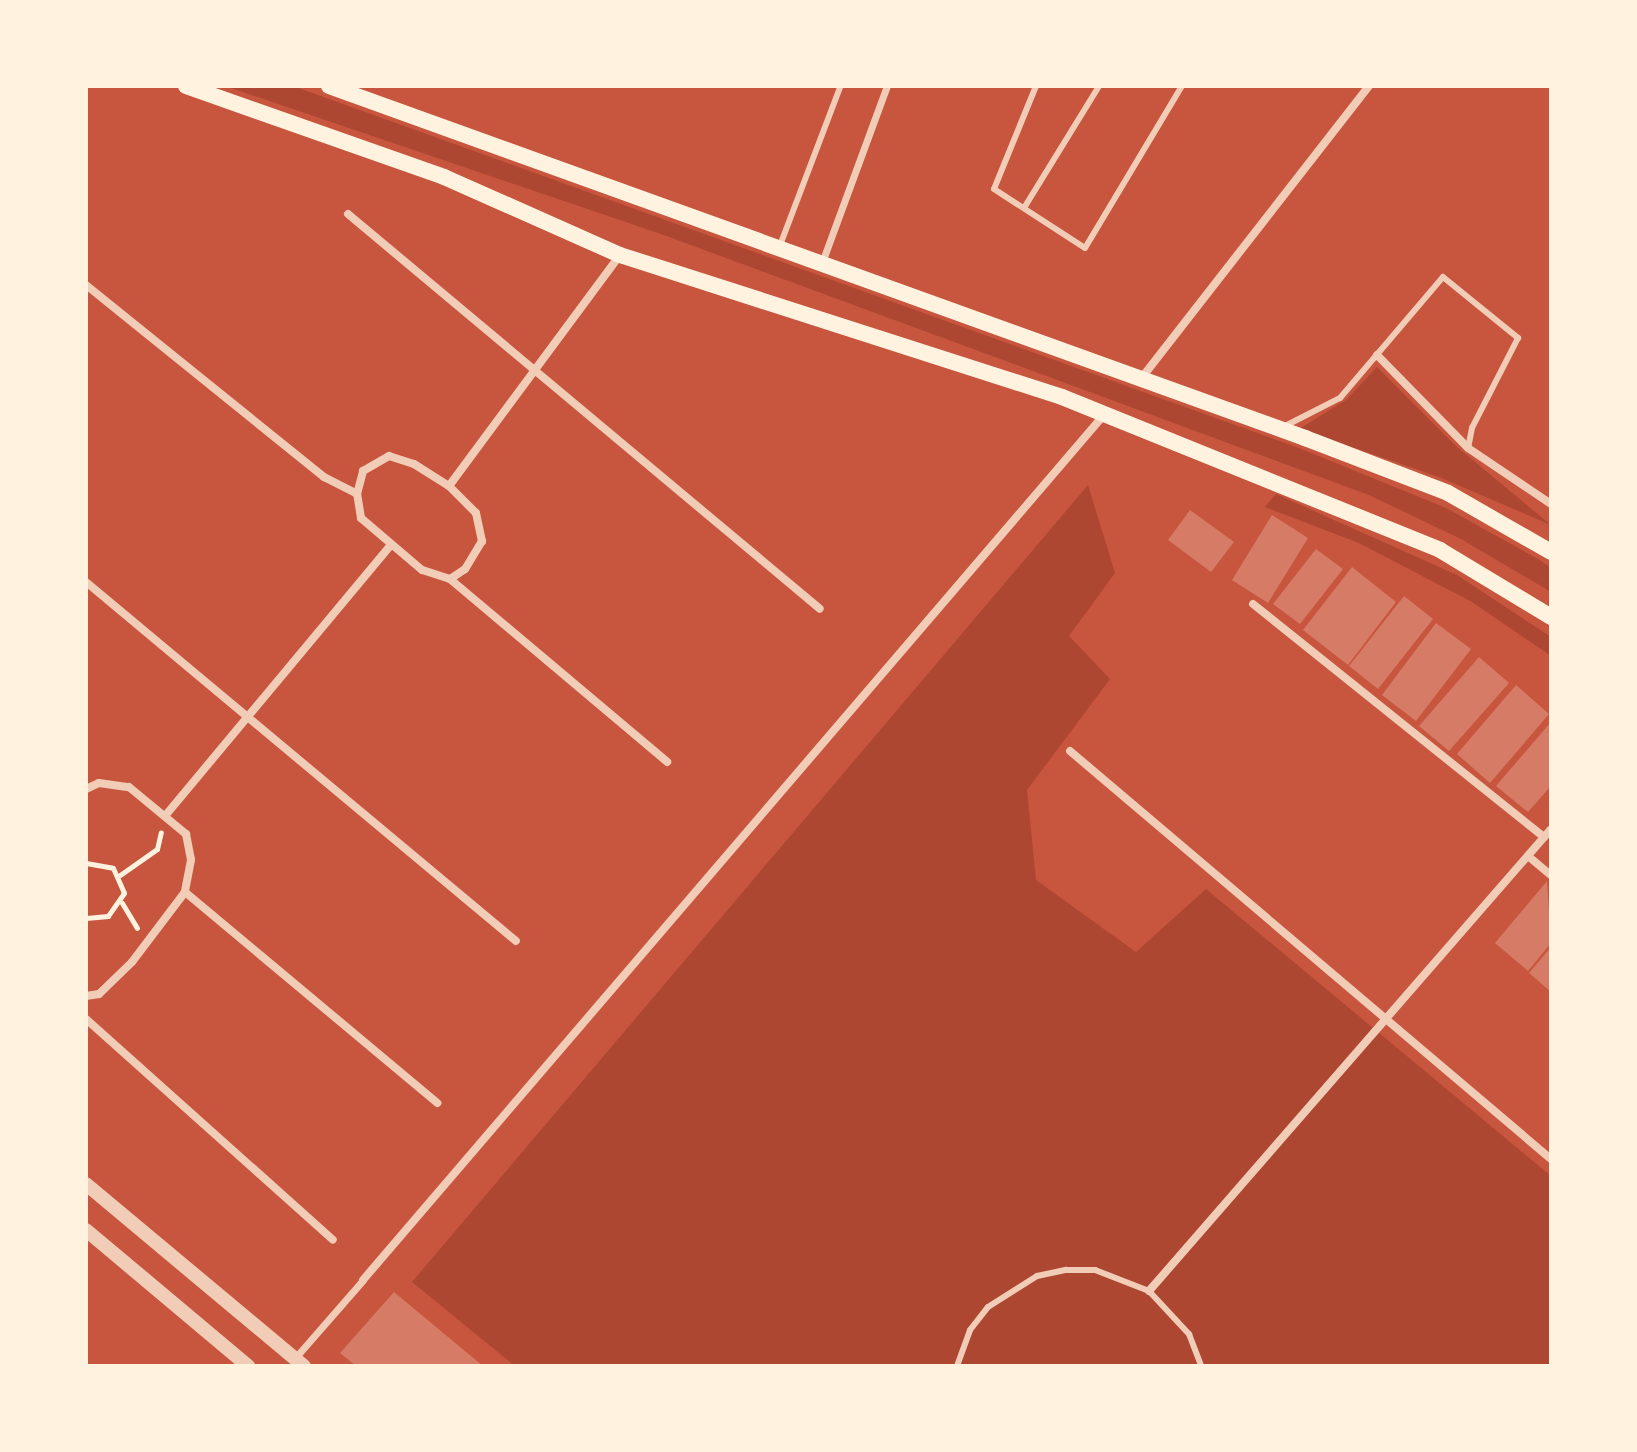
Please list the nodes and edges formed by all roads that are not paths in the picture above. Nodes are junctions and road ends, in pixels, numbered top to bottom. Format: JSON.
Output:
{"nodes":[{"id":1,"x":186,"y":86,"type":"edge"},
{"id":2,"x":329,"y":86,"type":"edge"},
{"id":3,"x":887,"y":86,"type":"edge"},
{"id":4,"x":1036,"y":86,"type":"edge"},
{"id":5,"x":1099,"y":86,"type":"edge"},
{"id":6,"x":1182,"y":86,"type":"edge"},
{"id":7,"x":1369,"y":86,"type":"edge"},
{"id":8,"x":840,"y":87,"type":"edge"},
{"id":9,"x":362,"y":92,"type":"edge"},
{"id":10,"x":1024,"y":208,"type":"junction"},
{"id":11,"x":348,"y":214,"type":"dead end"},
{"id":12,"x":778,"y":251,"type":"junction"},
{"id":13,"x":620,"y":255,"type":"junction"},
{"id":14,"x":820,"y":267,"type":"junction"},
{"id":15,"x":86,"y":285,"type":"edge"},
{"id":16,"x":1377,"y":355,"type":"junction"},
{"id":17,"x":534,"y":371,"type":"junction"},
{"id":18,"x":1140,"y":380,"type":"junction"},
{"id":19,"x":1105,"y":414,"type":"junction"},
{"id":20,"x":1279,"y":429,"type":"junction"},
{"id":21,"x":1468,"y":448,"type":"junction"},
{"id":22,"x":449,"y":486,"type":"junction"},
{"id":23,"x":357,"y":494,"type":"junction"},
{"id":24,"x":1551,"y":504,"type":"edge"},
{"id":25,"x":390,"y":546,"type":"junction"},
{"id":26,"x":1551,"y":552,"type":"edge"},
{"id":27,"x":450,"y":579,"type":"junction"},
{"id":28,"x":86,"y":582,"type":"edge"},
{"id":29,"x":1253,"y":604,"type":"dead end"},
{"id":30,"x":820,"y":609,"type":"dead end"},
{"id":31,"x":1551,"y":617,"type":"edge"},
{"id":32,"x":247,"y":716,"type":"junction"},
{"id":33,"x":1070,"y":751,"type":"dead end"},
{"id":34,"x":667,"y":762,"type":"dead end"},
{"id":35,"x":86,"y":789,"type":"edge"},
{"id":36,"x":165,"y":816,"type":"junction"},
{"id":37,"x":1551,"y":829,"type":"edge"},
{"id":38,"x":1544,"y":837,"type":"junction"},
{"id":39,"x":1528,"y":856,"type":"junction"},
{"id":40,"x":1551,"y":875,"type":"edge"},
{"id":41,"x":185,"y":892,"type":"junction"},
{"id":42,"x":516,"y":941,"type":"dead end"},
{"id":43,"x":86,"y":996,"type":"edge"},
{"id":44,"x":86,"y":1019,"type":"edge"},
{"id":45,"x":1383,"y":1020,"type":"junction"},
{"id":46,"x":437,"y":1103,"type":"dead end"},
{"id":47,"x":1551,"y":1159,"type":"edge"},
{"id":48,"x":86,"y":1184,"type":"edge"},
{"id":49,"x":86,"y":1230,"type":"edge"},
{"id":50,"x":333,"y":1240,"type":"dead end"},
{"id":51,"x":363,"y":1280,"type":"joint"},
{"id":52,"x":1149,"y":1291,"type":"junction"},
{"id":53,"x":300,"y":1362,"type":"edge"},
{"id":54,"x":248,"y":1366,"type":"edge"},
{"id":55,"x":957,"y":1366,"type":"edge"},
{"id":56,"x":1201,"y":1366,"type":"edge"}],
"edges":[{"from":1,"to":13,"type":"main road"},
{"from":2,"to":9,"type":"main road"},
{"from":3,"to":14,"type":"street"},
{"from":4,"to":10,"type":"lane"},
{"from":5,"to":10,"type":"lane"},
{"from":6,"to":10,"type":"lane"},
{"from":7,"to":18,"type":"street"},
{"from":8,"to":12,"type":"lane"},
{"from":9,"to":12,"type":"main road"},
{"from":11,"to":17,"type":"street"},
{"from":12,"to":14,"type":"main road"},
{"from":13,"to":17,"type":"street"},
{"from":13,"to":19,"type":"main road"},
{"from":14,"to":18,"type":"main road"},
{"from":15,"to":23,"type":"street"},
{"from":16,"to":20,"type":"lane"},
{"from":16,"to":21,"type":"street"},
{"from":16,"to":21,"type":"lane"},
{"from":17,"to":22,"type":"street"},
{"from":17,"to":30,"type":"street"},
{"from":18,"to":20,"type":"main road"},
{"from":19,"to":31,"type":"main road"},
{"from":19,"to":51,"type":"street"},
{"from":20,"to":26,"type":"main road"},
{"from":21,"to":24,"type":"street"},
{"from":22,"to":23,"type":"street"},
{"from":22,"to":27,"type":"street"},
{"from":23,"to":25,"type":"street"},
{"from":25,"to":27,"type":"street"},
{"from":25,"to":32,"type":"street"},
{"from":27,"to":34,"type":"street"},
{"from":28,"to":32,"type":"street"},
{"from":29,"to":38,"type":"street"},
{"from":32,"to":36,"type":"street"},
{"from":32,"to":42,"type":"street"},
{"from":33,"to":45,"type":"street"},
{"from":35,"to":36,"type":"street"},
{"from":36,"to":41,"type":"street"},
{"from":37,"to":38,"type":"street"},
{"from":38,"to":39,"type":"street"},
{"from":39,"to":40,"type":"street"},
{"from":39,"to":45,"type":"street"},
{"from":41,"to":43,"type":"street"},
{"from":41,"to":46,"type":"street"},
{"from":44,"to":50,"type":"street"},
{"from":45,"to":47,"type":"street"},
{"from":45,"to":52,"type":"street"},
{"from":48,"to":53,"type":"street"},
{"from":49,"to":54,"type":"street"},
{"from":51,"to":53,"type":"street"},
{"from":52,"to":55,"type":"lane"},
{"from":52,"to":56,"type":"lane"}]}
